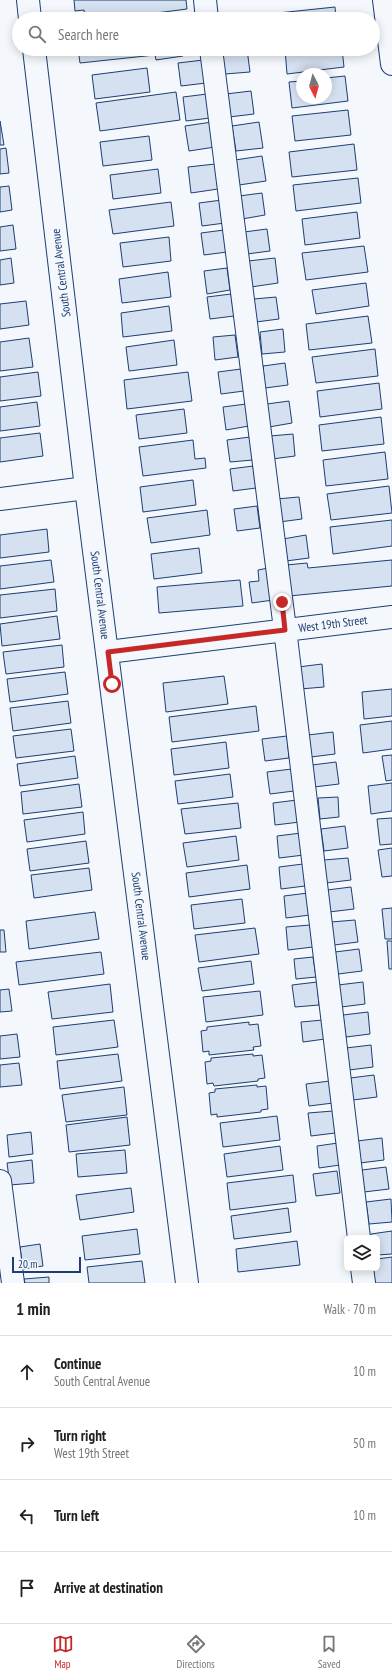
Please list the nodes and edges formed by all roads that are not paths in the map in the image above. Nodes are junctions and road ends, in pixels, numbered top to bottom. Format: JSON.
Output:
{"nodes":[{"id":1,"x":28,"y":0,"type":"edge"},
{"id":2,"x":205,"y":0,"type":"edge"},
{"id":3,"x":384,"y":0,"type":"edge"},
{"id":4,"x":29,"y":12,"type":"edge"},
{"id":5,"x":206,"y":12,"type":"edge"},
{"id":6,"x":35,"y":56,"type":"edge"},
{"id":7,"x":212,"y":56,"type":"edge"},
{"id":8,"x":392,"y":64,"type":"edge"},
{"id":9,"x":86,"y":488,"type":"junction"},
{"id":10,"x":0,"y":499,"type":"edge"},
{"id":11,"x":392,"y":616,"type":"edge"},
{"id":12,"x":285,"y":630,"type":"junction"},
{"id":13,"x":108,"y":652,"type":"junction"},
{"id":14,"x":0,"y":1181,"type":"edge"},
{"id":15,"x":359,"y":1235,"type":"edge"},
{"id":16,"x":362,"y":1271,"type":"edge"},
{"id":17,"x":13,"y":1283,"type":"edge"},
{"id":18,"x":187,"y":1283,"type":"edge"},
{"id":19,"x":364,"y":1283,"type":"edge"}],
"edges":[{"from":1,"to":4,"type":"main road"},
{"from":2,"to":5,"type":"main road"},
{"from":3,"to":8,"type":"main road"},
{"from":6,"to":9,"type":"main road","name":"South Central Avenue"},
{"from":7,"to":12,"type":"main road"},
{"from":9,"to":10,"type":"main road"},
{"from":9,"to":13,"type":"main road","name":"South Central Avenue"},
{"from":11,"to":12,"type":"main road","name":"West 19th Street"},
{"from":12,"to":13,"type":"main road","name":"West 19th Street"},
{"from":12,"to":15,"type":"main road"},
{"from":13,"to":18,"type":"main road","name":"South Central Avenue"},
{"from":14,"to":17,"type":"main road"},
{"from":16,"to":19,"type":"main road"}]}
